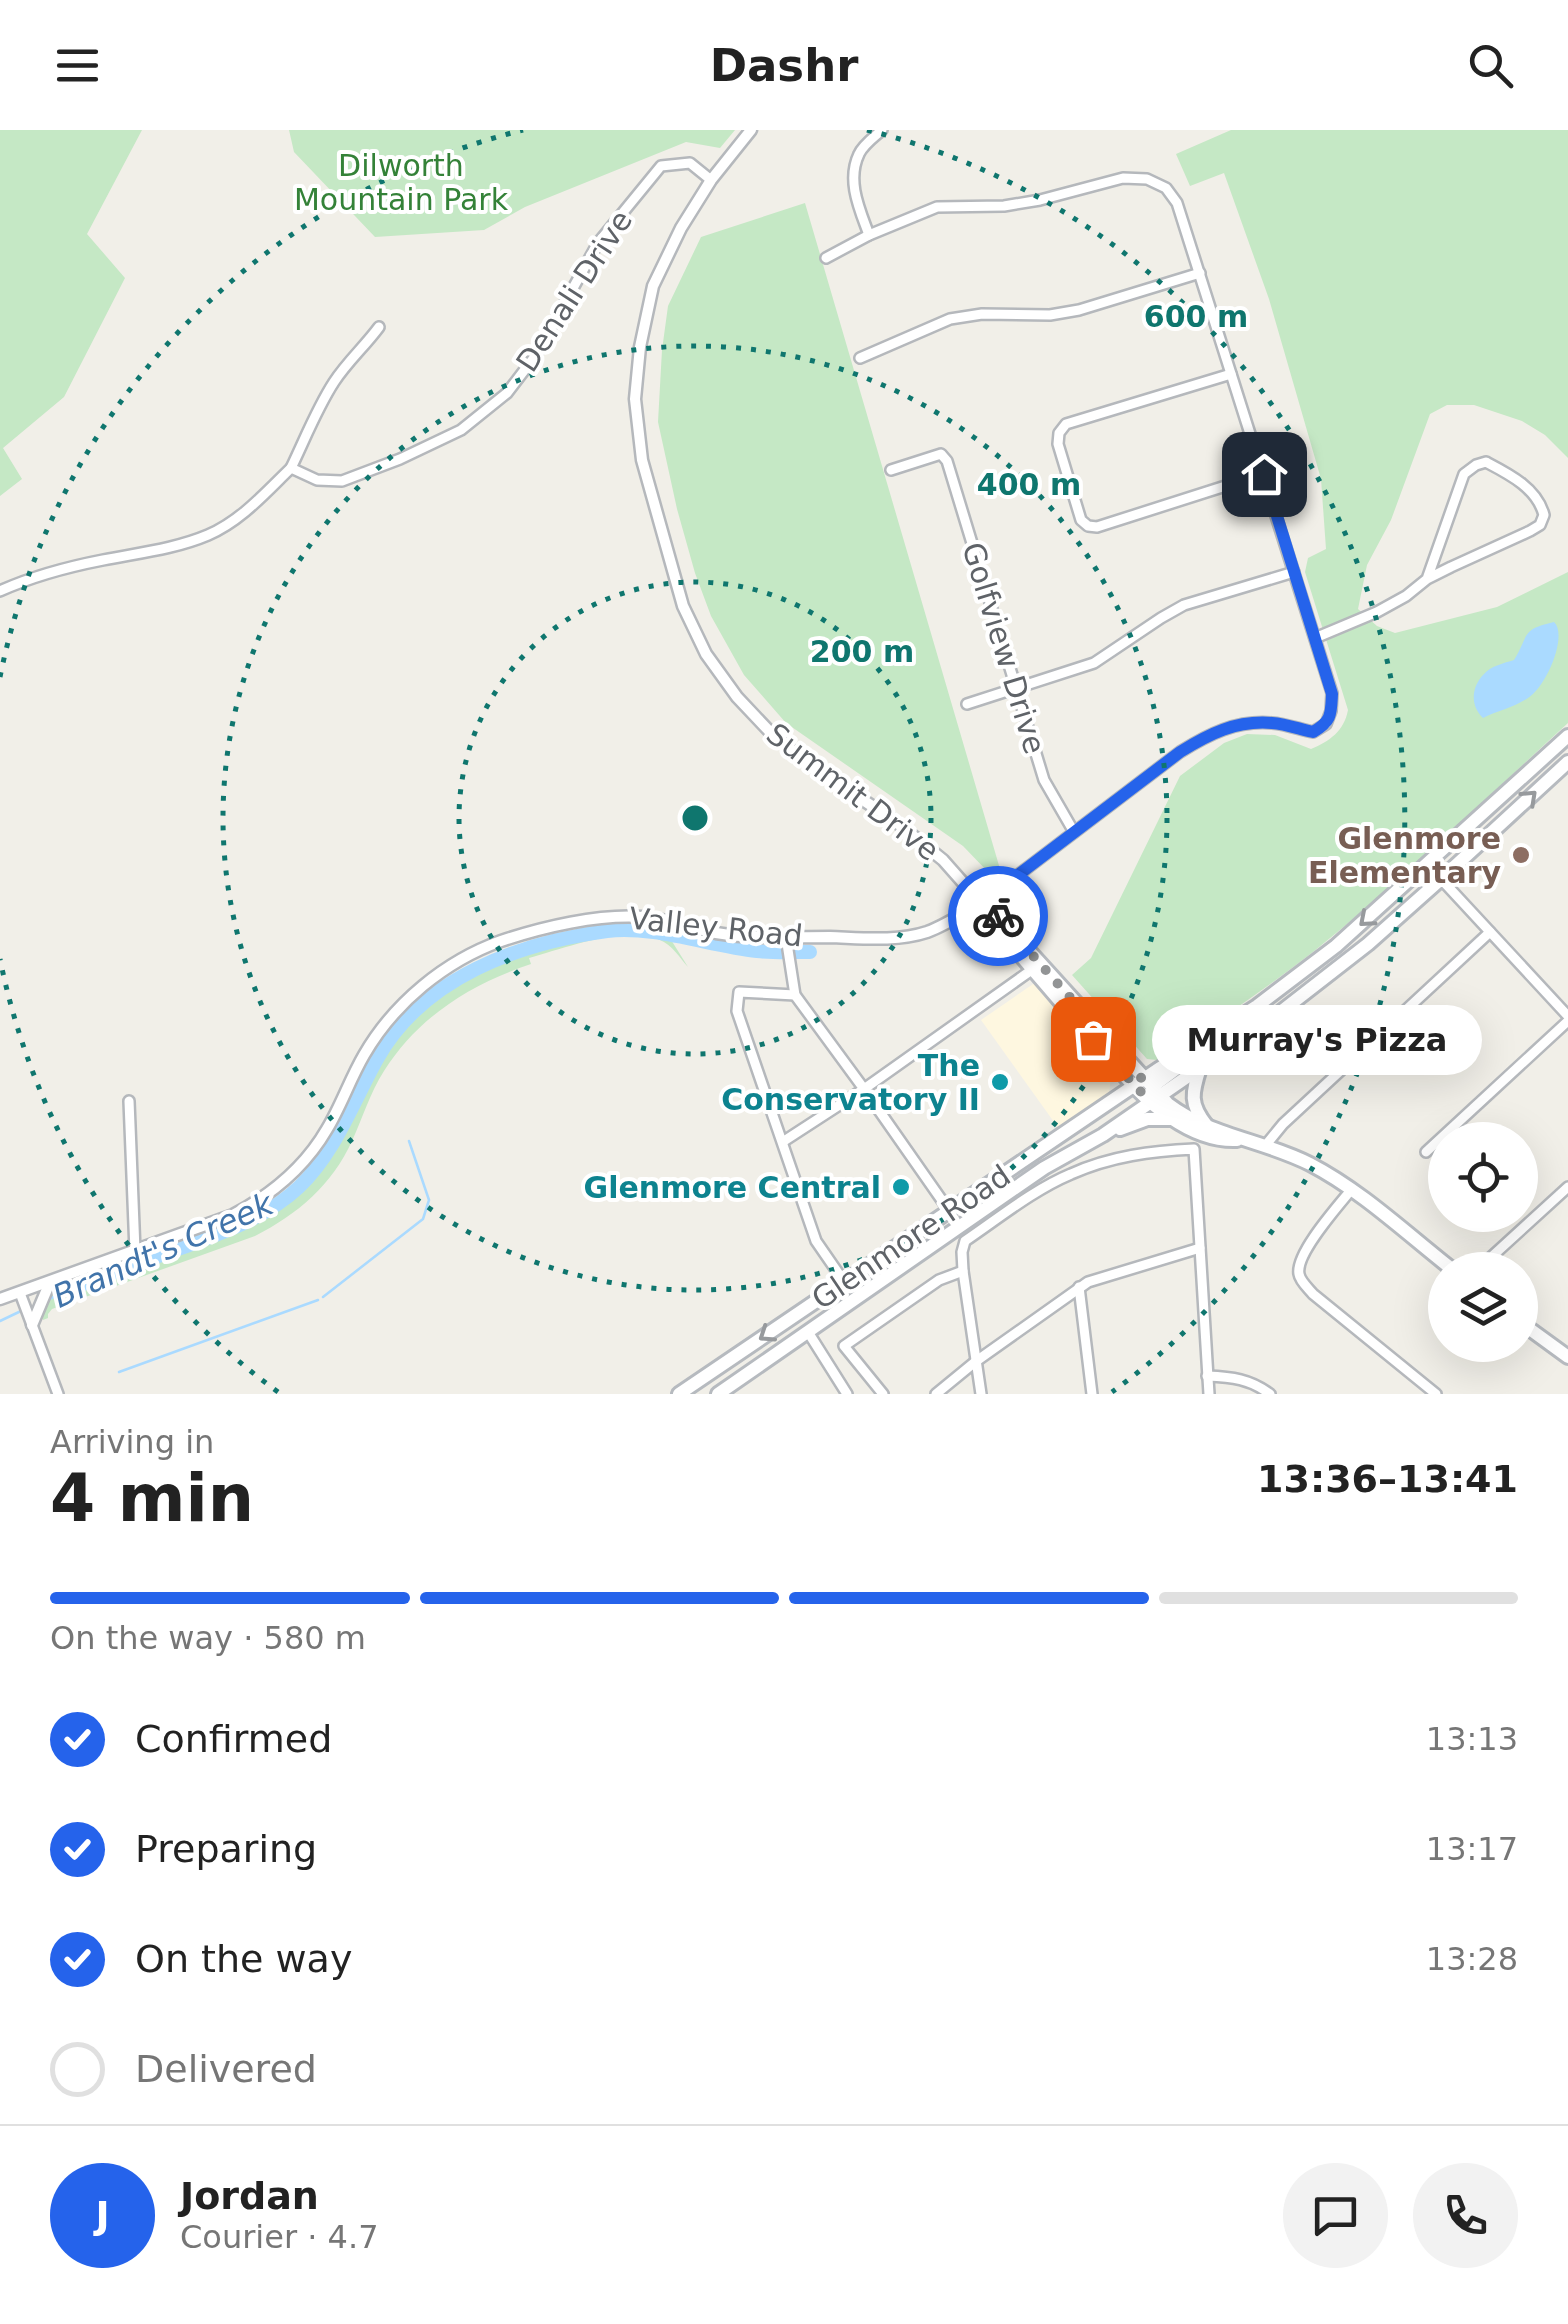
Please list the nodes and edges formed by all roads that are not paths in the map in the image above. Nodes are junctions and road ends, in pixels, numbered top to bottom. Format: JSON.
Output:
{"nodes":[{"id":1,"x":751,"y":130,"type":"edge"},
{"id":2,"x":882,"y":130,"type":"edge"},
{"id":3,"x":711,"y":180,"type":"junction"},
{"id":4,"x":869,"y":236,"type":"junction"},
{"id":5,"x":826,"y":258,"type":"dead end"},
{"id":6,"x":1200,"y":272,"type":"junction"},
{"id":7,"x":380,"y":326,"type":"dead end"},
{"id":8,"x":860,"y":358,"type":"dead end"},
{"id":9,"x":1232,"y":374,"type":"junction"},
{"id":10,"x":290,"y":468,"type":"junction"},
{"id":11,"x":891,"y":470,"type":"dead end"},
{"id":12,"x":1264,"y":474,"type":"junction"},
{"id":13,"x":1294,"y":572,"type":"junction"},
{"id":14,"x":1426,"y":579,"type":"junction"},
{"id":15,"x":0,"y":591,"type":"edge"},
{"id":16,"x":1315,"y":638,"type":"junction"},
{"id":17,"x":1016,"y":688,"type":"junction"},
{"id":18,"x":967,"y":704,"type":"dead end"},
{"id":19,"x":1568,"y":736,"type":"edge"},
{"id":20,"x":1568,"y":762,"type":"edge"},
{"id":21,"x":1074,"y":832,"type":"junction"},
{"id":22,"x":1441,"y":879,"type":"junction"},
{"id":23,"x":981,"y":903,"type":"junction"},
{"id":24,"x":1490,"y":932,"type":"junction"},
{"id":25,"x":786,"y":937,"type":"junction"},
{"id":26,"x":1033,"y":969,"type":"junction"},
{"id":27,"x":795,"y":995,"type":"junction"},
{"id":28,"x":1257,"y":1006,"type":"junction"},
{"id":29,"x":1568,"y":1019,"type":"edge"},
{"id":30,"x":1117,"y":1059,"type":"junction"},
{"id":31,"x":1160,"y":1068,"type":"junction"},
{"id":32,"x":1200,"y":1068,"type":"junction"},
{"id":33,"x":864,"y":1089,"type":"junction"},
{"id":34,"x":1147,"y":1091,"type":"junction"},
{"id":35,"x":128,"y":1101,"type":"dead end"},
{"id":36,"x":1108,"y":1105,"type":"junction"},
{"id":37,"x":1172,"y":1118,"type":"junction"},
{"id":38,"x":1208,"y":1128,"type":"junction"},
{"id":39,"x":1103,"y":1136,"type":"junction"},
{"id":40,"x":1239,"y":1139,"type":"junction"},
{"id":41,"x":784,"y":1141,"type":"junction"},
{"id":42,"x":1265,"y":1146,"type":"junction"},
{"id":43,"x":1426,"y":1152,"type":"dead end"},
{"id":44,"x":1044,"y":1168,"type":"junction"},
{"id":45,"x":1568,"y":1186,"type":"edge"},
{"id":46,"x":1350,"y":1190,"type":"junction"},
{"id":47,"x":950,"y":1212,"type":"junction"},
{"id":48,"x":1200,"y":1248,"type":"junction"},
{"id":49,"x":135,"y":1251,"type":"junction"},
{"id":50,"x":1431,"y":1252,"type":"edge"},
{"id":51,"x":1497,"y":1252,"type":"edge"},
{"id":52,"x":869,"y":1267,"type":"junction"},
{"id":53,"x":963,"y":1267,"type":"junction"},
{"id":54,"x":50,"y":1282,"type":"junction"},
{"id":55,"x":845,"y":1283,"type":"junction"},
{"id":56,"x":1079,"y":1287,"type":"junction"},
{"id":57,"x":20,"y":1293,"type":"junction"},
{"id":58,"x":0,"y":1299,"type":"edge"},
{"id":59,"x":32,"y":1325,"type":"junction"},
{"id":60,"x":808,"y":1332,"type":"junction"},
{"id":61,"x":1538,"y":1335,"type":"edge"},
{"id":62,"x":1568,"y":1357,"type":"edge"},
{"id":63,"x":974,"y":1362,"type":"junction"},
{"id":64,"x":1208,"y":1376,"type":"junction"},
{"id":65,"x":58,"y":1394,"type":"edge"},
{"id":66,"x":679,"y":1394,"type":"edge"},
{"id":67,"x":718,"y":1394,"type":"edge"},
{"id":68,"x":848,"y":1394,"type":"edge"},
{"id":69,"x":884,"y":1394,"type":"edge"},
{"id":70,"x":936,"y":1394,"type":"edge"},
{"id":71,"x":981,"y":1394,"type":"edge"},
{"id":72,"x":1092,"y":1394,"type":"edge"},
{"id":73,"x":1209,"y":1394,"type":"edge"},
{"id":74,"x":1270,"y":1394,"type":"edge"},
{"id":75,"x":1436,"y":1394,"type":"edge"}],
"edges":[{"from":1,"to":3,"type":"street","name":"Summit Drive"},
{"from":2,"to":4,"type":"street"},
{"from":3,"to":10,"type":"street","name":"Denali Drive"},
{"from":3,"to":23,"type":"street","name":"Summit Drive"},
{"from":4,"to":5,"type":"street"},
{"from":4,"to":6,"type":"street"},
{"from":6,"to":8,"type":"street"},
{"from":6,"to":9,"type":"street"},
{"from":7,"to":10,"type":"street"},
{"from":9,"to":12,"type":"street"},
{"from":9,"to":12,"type":"street"},
{"from":10,"to":15,"type":"street"},
{"from":11,"to":17,"type":"street","name":"Golfview Drive"},
{"from":12,"to":13,"type":"street"},
{"from":13,"to":16,"type":"street"},
{"from":13,"to":17,"type":"street"},
{"from":14,"to":14,"type":"street"},
{"from":14,"to":16,"type":"street"},
{"from":16,"to":21,"type":"street","name":"Valley Road"},
{"from":17,"to":18,"type":"street"},
{"from":17,"to":21,"type":"street","name":"Golfview Drive"},
{"from":19,"to":28,"type":"main road","one_way":true},
{"from":22,"to":20,"type":"main road","one_way":true},
{"from":21,"to":23,"type":"street","name":"Valley Road"},
{"from":22,"to":24,"type":"street"},
{"from":22,"to":32,"type":"main road"},
{"from":23,"to":25,"type":"street","name":"Valley Road"},
{"from":23,"to":26,"type":"main road","name":"Summit Drive"},
{"from":23,"to":30,"type":"main road","name":"Summit Drive"},
{"from":24,"to":29,"type":"street"},
{"from":24,"to":42,"type":"street"},
{"from":25,"to":27,"type":"street"},
{"from":25,"to":49,"type":"street","name":"Valley Road"},
{"from":26,"to":30,"type":"main road","name":"Summit Drive"},
{"from":26,"to":33,"type":"street"},
{"from":27,"to":33,"type":"street"},
{"from":27,"to":41,"type":"street"},
{"from":28,"to":31,"type":"main road"},
{"from":28,"to":34,"type":"main road"},
{"from":29,"to":43,"type":"street"},
{"from":30,"to":31,"type":"main road"},
{"from":30,"to":34,"type":"main road","name":"Summit Drive"},
{"from":30,"to":36,"type":"main road"},
{"from":31,"to":34,"type":"main road"},
{"from":32,"to":34,"type":"main road"},
{"from":32,"to":38,"type":"main road"},
{"from":33,"to":41,"type":"street"},
{"from":33,"to":47,"type":"street"},
{"from":34,"to":36,"type":"main road","name":"Glenmore Road"},
{"from":34,"to":37,"type":"main road"},
{"from":34,"to":38,"type":"main road"},
{"from":34,"to":39,"type":"main road","name":"Glenmore Road"},
{"from":34,"to":44,"type":"main road"},
{"from":35,"to":49,"type":"street"},
{"from":36,"to":47,"type":"main road","name":"Glenmore Road"},
{"from":37,"to":39,"type":"main road"},
{"from":37,"to":40,"type":"main road"},
{"from":38,"to":40,"type":"main road"},
{"from":39,"to":44,"type":"main road","name":"Glenmore Road"},
{"from":40,"to":42,"type":"main road"},
{"from":41,"to":55,"type":"street"},
{"from":42,"to":46,"type":"main road"},
{"from":44,"to":60,"type":"main road","name":"Glenmore Road"},
{"from":45,"to":51,"type":"street"},
{"from":46,"to":50,"type":"main road"},
{"from":46,"to":75,"type":"street"},
{"from":47,"to":52,"type":"main road","name":"Glenmore Road"},
{"from":48,"to":53,"type":"street"},
{"from":48,"to":56,"type":"street"},
{"from":48,"to":64,"type":"street"},
{"from":49,"to":54,"type":"street","name":"Valley Road"},
{"from":52,"to":55,"type":"main road","name":"Glenmore Road"},
{"from":52,"to":60,"type":"main road"},
{"from":53,"to":63,"type":"street"},
{"from":53,"to":69,"type":"street"},
{"from":54,"to":57,"type":"street","name":"Valley Road"},
{"from":54,"to":59,"type":"street"},
{"from":55,"to":66,"type":"main road","name":"Glenmore Road","one_way":true},
{"from":56,"to":63,"type":"street"},
{"from":56,"to":72,"type":"street"},
{"from":57,"to":58,"type":"street","name":"Valley Road"},
{"from":57,"to":59,"type":"street"},
{"from":59,"to":65,"type":"street"},
{"from":60,"to":67,"type":"main road","name":"Glenmore Road"},
{"from":60,"to":68,"type":"street"},
{"from":61,"to":62,"type":"main road"},
{"from":63,"to":70,"type":"street"},
{"from":63,"to":71,"type":"street"},
{"from":64,"to":73,"type":"street"},
{"from":64,"to":74,"type":"street"}]}
